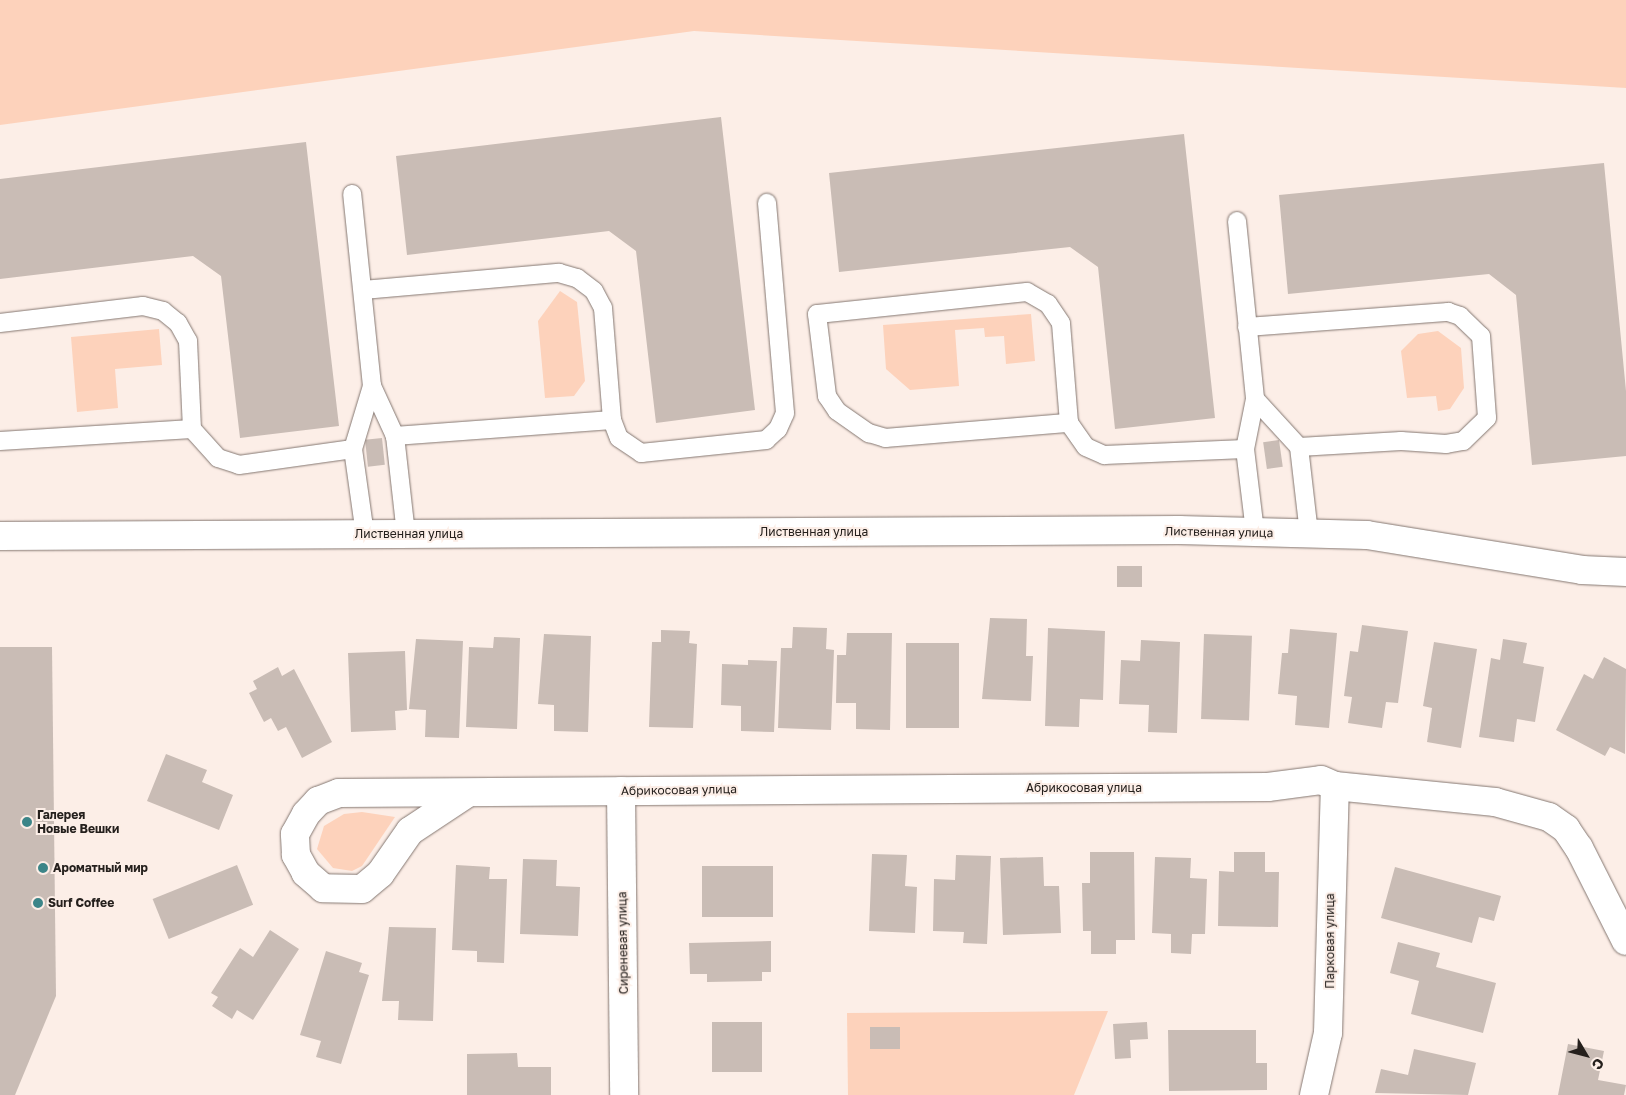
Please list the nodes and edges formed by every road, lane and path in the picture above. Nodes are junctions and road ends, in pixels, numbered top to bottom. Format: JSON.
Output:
{"nodes":[{"id":1,"x":352,"y":194,"type":"dead end"},
{"id":2,"x":767,"y":203,"type":"dead end"},
{"id":3,"x":1237,"y":221,"type":"dead end"},
{"id":4,"x":362,"y":290,"type":"junction"},
{"id":5,"x":0,"y":323,"type":"edge"},
{"id":6,"x":1248,"y":327,"type":"junction"},
{"id":7,"x":372,"y":386,"type":"junction"},
{"id":8,"x":1255,"y":399,"type":"junction"},
{"id":9,"x":612,"y":420,"type":"junction"},
{"id":10,"x":1069,"y":424,"type":"junction"},
{"id":11,"x":192,"y":430,"type":"junction"},
{"id":12,"x":395,"y":436,"type":"junction"},
{"id":13,"x":0,"y":441,"type":"edge"},
{"id":14,"x":1300,"y":447,"type":"junction"},
{"id":15,"x":353,"y":449,"type":"junction"},
{"id":16,"x":1245,"y":449,"type":"junction"},
{"id":17,"x":1255,"y":532,"type":"junction"},
{"id":18,"x":365,"y":534,"type":"junction"},
{"id":19,"x":406,"y":534,"type":"junction"},
{"id":20,"x":1309,"y":534,"type":"junction"},
{"id":21,"x":0,"y":536,"type":"edge"},
{"id":22,"x":1626,"y":572,"type":"edge"},
{"id":23,"x":1335,"y":786,"type":"junction"},
{"id":24,"x":621,"y":791,"type":"junction"},
{"id":25,"x":466,"y":794,"type":"junction"},
{"id":26,"x":1626,"y":941,"type":"edge"},
{"id":27,"x":624,"y":1095,"type":"edge"},
{"id":28,"x":1314,"y":1095,"type":"edge"}],
"edges":[{"from":1,"to":4,"type":"lane"},
{"from":2,"to":9,"type":"lane"},
{"from":3,"to":6,"type":"lane"},
{"from":4,"to":7,"type":"lane"},
{"from":4,"to":9,"type":"lane"},
{"from":5,"to":11,"type":"lane"},
{"from":6,"to":8,"type":"lane"},
{"from":6,"to":14,"type":"lane"},
{"from":7,"to":12,"type":"lane"},
{"from":7,"to":15,"type":"lane"},
{"from":8,"to":14,"type":"lane"},
{"from":8,"to":16,"type":"lane"},
{"from":9,"to":12,"type":"lane"},
{"from":10,"to":10,"type":"lane"},
{"from":10,"to":16,"type":"lane"},
{"from":11,"to":13,"type":"lane"},
{"from":11,"to":15,"type":"lane"},
{"from":12,"to":19,"type":"lane"},
{"from":14,"to":20,"type":"lane"},
{"from":15,"to":18,"type":"lane"},
{"from":16,"to":17,"type":"lane"},
{"from":17,"to":19,"type":"street","name":"Лиственная улица"},
{"from":17,"to":20,"type":"street","name":"Лиственная улица"},
{"from":18,"to":19,"type":"street","name":"Лиственная улица"},
{"from":18,"to":21,"type":"street","name":"Лиственная улица"},
{"from":20,"to":22,"type":"street","name":"Лиственная улица"},
{"from":23,"to":24,"type":"street","name":"Абрикосовая улица"},
{"from":23,"to":26,"type":"street","name":"Абрикосовая улица"},
{"from":23,"to":28,"type":"street","name":"Парковая улица"},
{"from":24,"to":25,"type":"street","name":"Абрикосовая улица"},
{"from":24,"to":27,"type":"street","name":"Сиреневая улица"},
{"from":25,"to":25,"type":"street","name":"Абрикосовая улица"}]}
